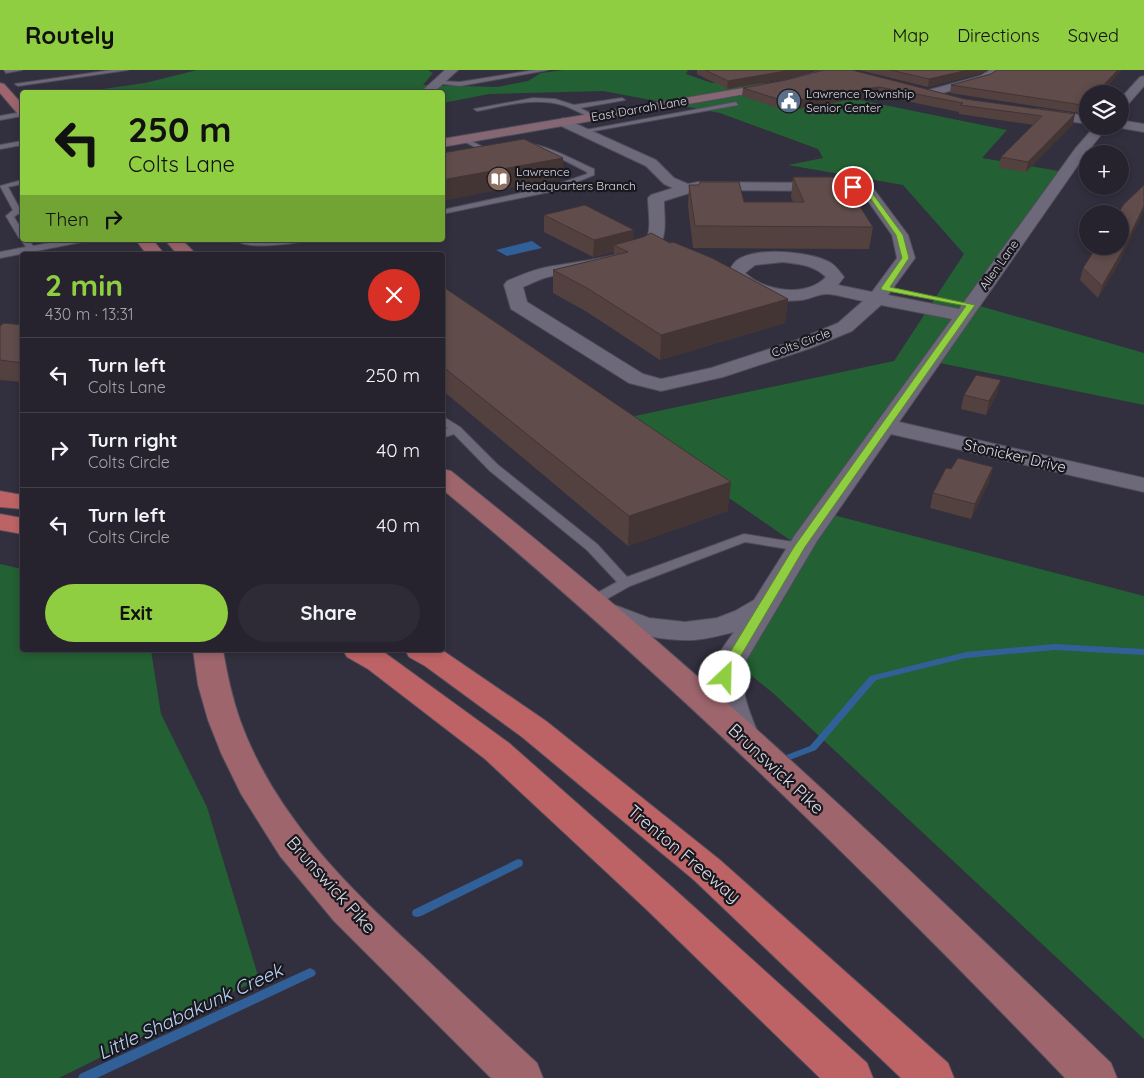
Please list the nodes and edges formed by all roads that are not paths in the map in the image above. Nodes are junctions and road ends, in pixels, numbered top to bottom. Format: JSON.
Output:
{"nodes":[{"id":1,"x":125,"y":70,"type":"edge"},
{"id":2,"x":453,"y":70,"type":"edge"},
{"id":3,"x":545,"y":70,"type":"edge"},
{"id":4,"x":998,"y":70,"type":"edge"},
{"id":5,"x":840,"y":71,"type":"edge"},
{"id":6,"x":38,"y":76,"type":"dead end"},
{"id":7,"x":15,"y":78,"type":"edge"},
{"id":8,"x":1144,"y":79,"type":"edge"},
{"id":9,"x":440,"y":83,"type":"junction"},
{"id":10,"x":0,"y":86,"type":"edge"},
{"id":11,"x":430,"y":90,"type":"edge"},
{"id":12,"x":717,"y":96,"type":"junction"},
{"id":13,"x":1129,"y":96,"type":"edge"},
{"id":14,"x":955,"y":99,"type":"edge"},
{"id":15,"x":622,"y":100,"type":"dead end"},
{"id":16,"x":573,"y":107,"type":"junction"},
{"id":17,"x":477,"y":110,"type":"dead end"},
{"id":18,"x":20,"y":111,"type":"edge"},
{"id":19,"x":1020,"y":111,"type":"edge"},
{"id":20,"x":20,"y":113,"type":"edge"},
{"id":21,"x":594,"y":117,"type":"junction"},
{"id":22,"x":1,"y":118,"type":"edge"},
{"id":23,"x":20,"y":119,"type":"edge"},
{"id":24,"x":1079,"y":119,"type":"edge"},
{"id":25,"x":563,"y":122,"type":"junction"},
{"id":26,"x":1129,"y":126,"type":"edge"},
{"id":27,"x":1144,"y":128,"type":"edge"},
{"id":28,"x":583,"y":131,"type":"junction"},
{"id":29,"x":1094,"y":135,"type":"edge"},
{"id":30,"x":463,"y":139,"type":"junction"},
{"id":31,"x":445,"y":142,"type":"edge"},
{"id":32,"x":20,"y":143,"type":"edge"},
{"id":33,"x":10,"y":145,"type":"junction"},
{"id":34,"x":518,"y":145,"type":"edge"},
{"id":35,"x":0,"y":147,"type":"edge"},
{"id":36,"x":494,"y":149,"type":"edge"},
{"id":37,"x":485,"y":150,"type":"junction"},
{"id":38,"x":468,"y":153,"type":"edge"},
{"id":39,"x":8,"y":154,"type":"dead end"},
{"id":40,"x":20,"y":182,"type":"edge"},
{"id":41,"x":2,"y":184,"type":"edge"},
{"id":42,"x":684,"y":188,"type":"junction"},
{"id":43,"x":445,"y":211,"type":"edge"},
{"id":44,"x":20,"y":212,"type":"edge"},
{"id":45,"x":20,"y":233,"type":"edge"},
{"id":46,"x":26,"y":242,"type":"edge"},
{"id":47,"x":68,"y":242,"type":"edge"},
{"id":48,"x":146,"y":242,"type":"edge"},
{"id":49,"x":175,"y":242,"type":"edge"},
{"id":50,"x":252,"y":242,"type":"edge"},
{"id":51,"x":273,"y":242,"type":"edge"},
{"id":52,"x":31,"y":249,"type":"junction"},
{"id":53,"x":154,"y":252,"type":"edge"},
{"id":54,"x":185,"y":252,"type":"edge"},
{"id":55,"x":0,"y":255,"type":"edge"},
{"id":56,"x":830,"y":284,"type":"dead end"},
{"id":57,"x":880,"y":293,"type":"junction"},
{"id":58,"x":968,"y":310,"type":"junction"},
{"id":59,"x":445,"y":421,"type":"edge"},
{"id":60,"x":885,"y":426,"type":"junction"},
{"id":61,"x":456,"y":430,"type":"junction"},
{"id":62,"x":445,"y":434,"type":"edge"},
{"id":63,"x":445,"y":478,"type":"edge"},
{"id":64,"x":1144,"y":486,"type":"edge"},
{"id":65,"x":0,"y":499,"type":"edge"},
{"id":66,"x":20,"y":502,"type":"edge"},
{"id":67,"x":0,"y":522,"type":"edge"},
{"id":68,"x":20,"y":526,"type":"edge"},
{"id":69,"x":800,"y":547,"type":"junction"},
{"id":70,"x":625,"y":582,"type":"junction"},
{"id":71,"x":598,"y":605,"type":"junction"},
{"id":72,"x":765,"y":605,"type":"junction"},
{"id":73,"x":208,"y":652,"type":"edge"},
{"id":74,"x":362,"y":652,"type":"edge"},
{"id":75,"x":424,"y":652,"type":"edge"},
{"id":76,"x":750,"y":744,"type":"junction"},
{"id":77,"x":521,"y":1078,"type":"edge"},
{"id":78,"x":851,"y":1078,"type":"edge"},
{"id":79,"x":932,"y":1078,"type":"edge"},
{"id":80,"x":1095,"y":1078,"type":"edge"}],
"edges":[{"from":1,"to":7,"type":"lane"},
{"from":2,"to":9,"type":"street"},
{"from":3,"to":9,"type":"lane"},
{"from":4,"to":14,"type":"street"},
{"from":5,"to":12,"type":"street","name":"East Darrah Lane"},
{"from":6,"to":7,"type":"lane"},
{"from":8,"to":13,"type":"street"},
{"from":9,"to":11,"type":"street"},
{"from":10,"to":18,"type":"main road"},
{"from":12,"to":21,"type":"street","name":"East Darrah Lane"},
{"from":12,"to":28,"type":"lane"},
{"from":15,"to":16,"type":"lane"},
{"from":16,"to":17,"type":"lane"},
{"from":16,"to":21,"type":"lane"},
{"from":19,"to":24,"type":"street"},
{"from":20,"to":22,"type":"lane"},
{"from":21,"to":25,"type":"street","name":"East Darrah Lane"},
{"from":22,"to":23,"type":"lane"},
{"from":25,"to":28,"type":"street"},
{"from":25,"to":30,"type":"street","name":"East Darrah Lane"},
{"from":26,"to":27,"type":"street"},
{"from":28,"to":42,"type":"street"},
{"from":29,"to":58,"type":"street","name":"Allen Lane"},
{"from":30,"to":31,"type":"street","name":"East Darrah Lane"},
{"from":30,"to":37,"type":"lane"},
{"from":32,"to":33,"type":"lane"},
{"from":33,"to":35,"type":"lane"},
{"from":33,"to":39,"type":"lane"},
{"from":34,"to":43,"type":"lane"},
{"from":36,"to":37,"type":"lane"},
{"from":37,"to":38,"type":"lane"},
{"from":40,"to":41,"type":"lane"},
{"from":41,"to":44,"type":"lane"},
{"from":42,"to":57,"type":"street","name":"Colts Circle"},
{"from":42,"to":57,"type":"street","name":"Colts Circle"},
{"from":44,"to":45,"type":"lane"},
{"from":46,"to":52,"type":"lane"},
{"from":47,"to":52,"type":"lane"},
{"from":48,"to":53,"type":"main road"},
{"from":49,"to":54,"type":"main road"},
{"from":50,"to":51,"type":"lane"},
{"from":52,"to":55,"type":"lane"},
{"from":56,"to":57,"type":"street"},
{"from":57,"to":58,"type":"street"},
{"from":58,"to":60,"type":"street","name":"Allen Lane"},
{"from":59,"to":61,"type":"lane"},
{"from":60,"to":64,"type":"street","name":"Stonicker Drive"},
{"from":60,"to":69,"type":"street","name":"Allen Lane"},
{"from":61,"to":62,"type":"lane"},
{"from":61,"to":70,"type":"lane"},
{"from":63,"to":71,"type":"main road","name":"Brunswick Pike"},
{"from":65,"to":66,"type":"highway"},
{"from":67,"to":68,"type":"highway"},
{"from":69,"to":70,"type":"lane"},
{"from":69,"to":72,"type":"street","name":"Allen Lane"},
{"from":70,"to":71,"type":"lane"},
{"from":71,"to":72,"type":"street","name":"Allen Lane"},
{"from":71,"to":76,"type":"main road","name":"Brunswick Pike"},
{"from":72,"to":76,"type":"street","name":"Allen Lane"},
{"from":73,"to":77,"type":"main road","name":"Brunswick Pike"},
{"from":74,"to":78,"type":"highway"},
{"from":75,"to":79,"type":"highway","name":"Trenton Freeway"},
{"from":76,"to":80,"type":"main road","name":"Brunswick Pike"}]}
